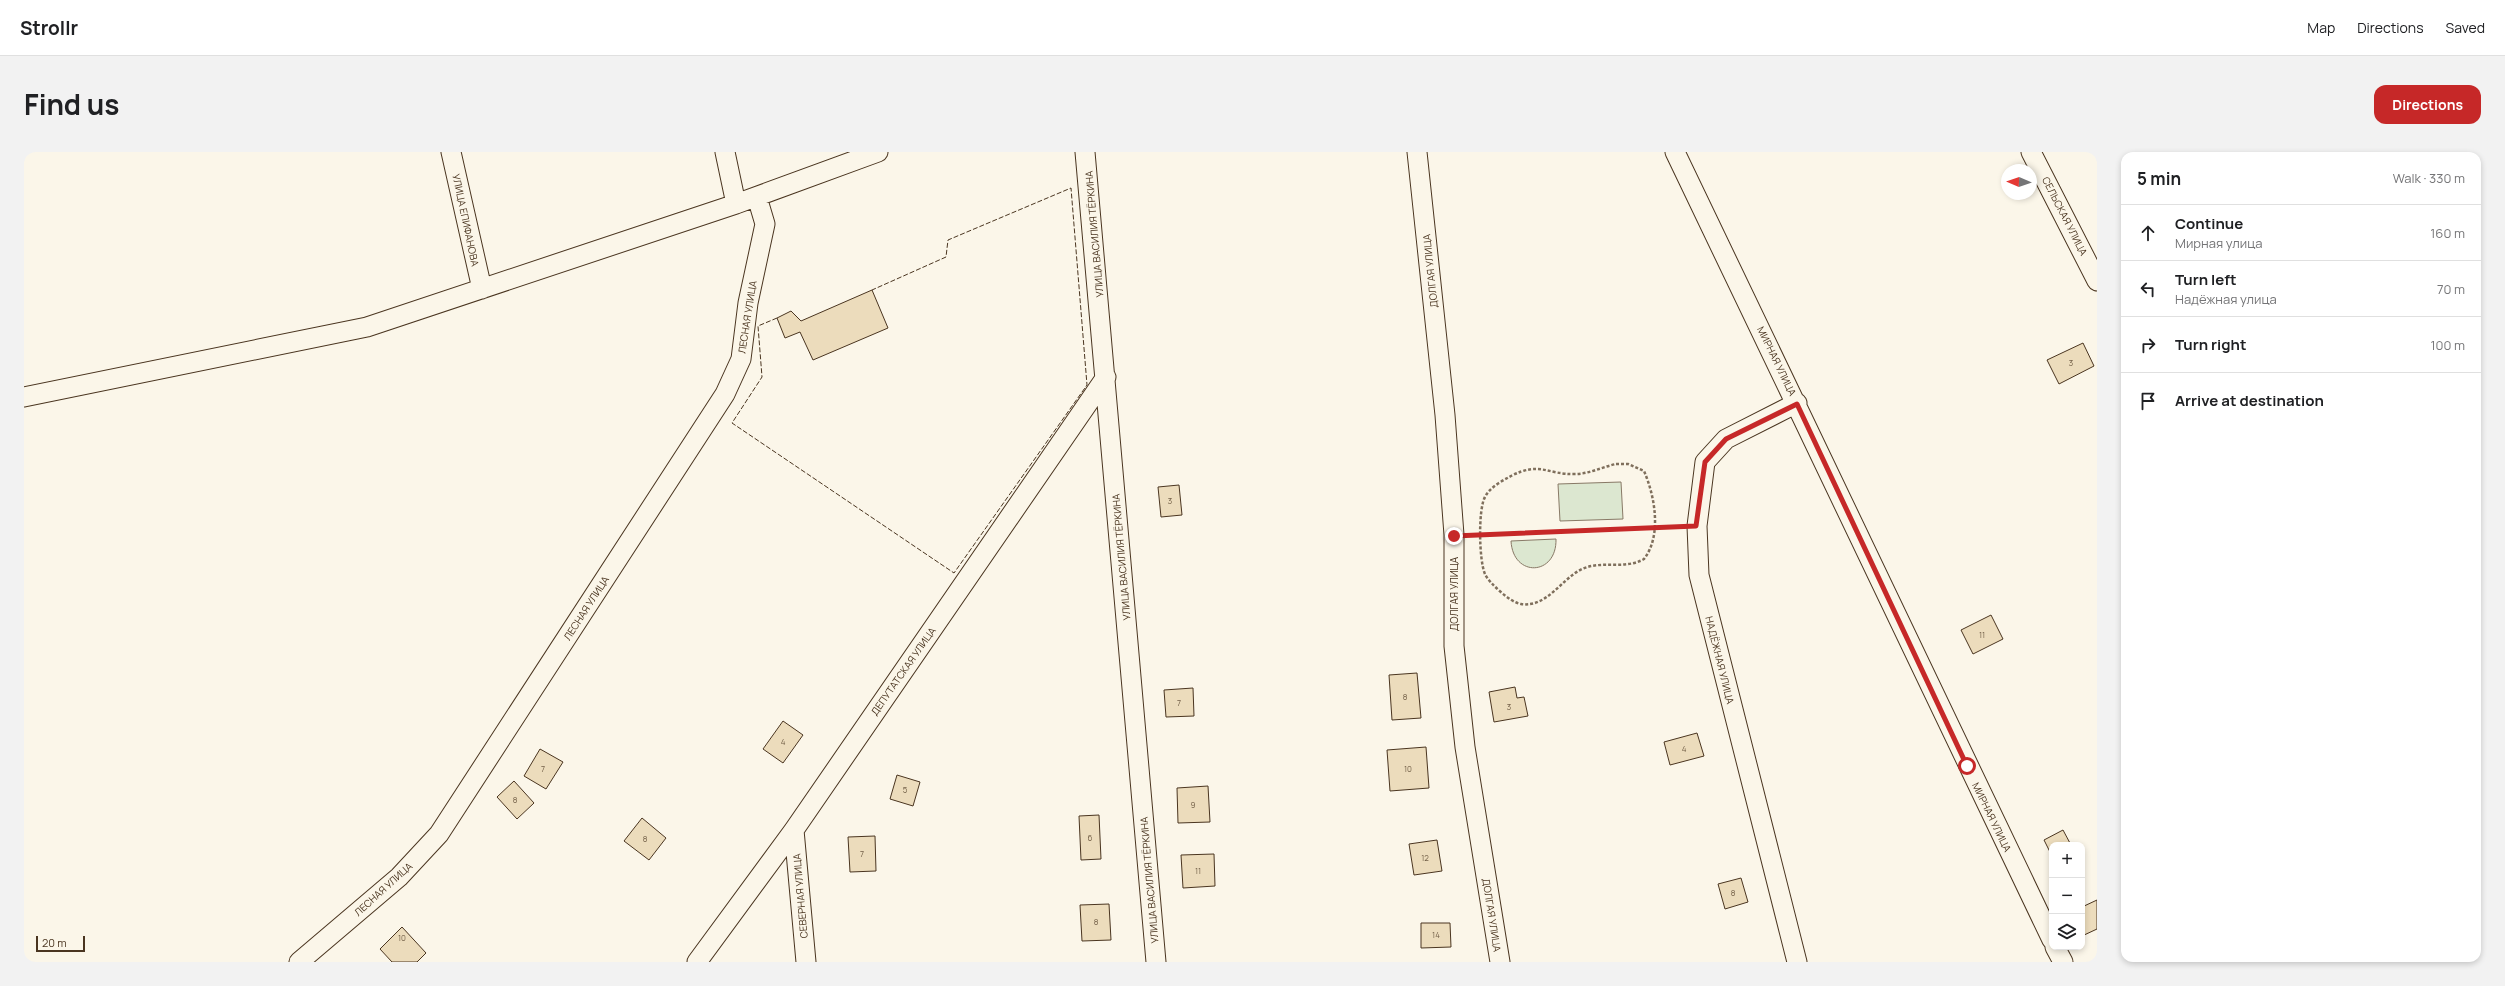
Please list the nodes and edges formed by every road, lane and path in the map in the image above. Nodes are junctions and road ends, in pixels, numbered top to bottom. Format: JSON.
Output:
{"nodes":[{"id":1,"x":451,"y":152,"type":"edge"},
{"id":2,"x":725,"y":152,"type":"edge"},
{"id":3,"x":878,"y":152,"type":"edge"},
{"id":4,"x":1085,"y":152,"type":"edge"},
{"id":5,"x":1417,"y":152,"type":"edge"},
{"id":6,"x":1675,"y":152,"type":"edge"},
{"id":7,"x":2032,"y":152,"type":"edge"},
{"id":8,"x":757,"y":196,"type":"junction"},
{"id":9,"x":736,"y":204,"type":"junction"},
{"id":10,"x":2097,"y":281,"type":"edge"},
{"id":11,"x":482,"y":289,"type":"junction"},
{"id":12,"x":1106,"y":377,"type":"junction"},
{"id":13,"x":24,"y":397,"type":"edge"},
{"id":14,"x":1797,"y":404,"type":"junction"},
{"id":15,"x":1696,"y":526,"type":"junction"},
{"id":16,"x":1654,"y":528,"type":"junction"},
{"id":17,"x":1481,"y":534,"type":"junction"},
{"id":18,"x":1454,"y":536,"type":"junction"},
{"id":19,"x":794,"y":830,"type":"junction"},
{"id":20,"x":2049,"y":934,"type":"edge"},
{"id":21,"x":2057,"y":950,"type":"edge"},
{"id":22,"x":299,"y":962,"type":"edge"},
{"id":23,"x":697,"y":962,"type":"edge"},
{"id":24,"x":806,"y":962,"type":"edge"},
{"id":25,"x":1156,"y":962,"type":"edge"},
{"id":26,"x":1500,"y":962,"type":"edge"},
{"id":27,"x":1797,"y":962,"type":"edge"},
{"id":28,"x":2063,"y":962,"type":"edge"}],
"edges":[{"from":1,"to":11,"type":"street","name":"УЛИЦА ЕПИФАНОВА"},
{"from":2,"to":9,"type":"street"},
{"from":3,"to":8,"type":"street"},
{"from":4,"to":12,"type":"street","name":"УЛИЦА ВАСИЛИЯ ТЁРКИНА"},
{"from":5,"to":18,"type":"street","name":"ДОЛГАЯ УЛИЦА"},
{"from":6,"to":14,"type":"street","name":"МИРНАЯ УЛИЦА"},
{"from":7,"to":10,"type":"street","name":"СЕЛЬСКАЯ УЛИЦА"},
{"from":8,"to":9,"type":"street"},
{"from":8,"to":22,"type":"street","name":"ЛЕСНАЯ УЛИЦА"},
{"from":9,"to":11,"type":"street"},
{"from":11,"to":13,"type":"street"},
{"from":12,"to":19,"type":"street","name":"ДЕПУТАТСКАЯ УЛИЦА"},
{"from":12,"to":25,"type":"street","name":"УЛИЦА ВАСИЛИЯ ТЁРКИНА"},
{"from":14,"to":15,"type":"street","name":"НАДЁЖНАЯ УЛИЦА"},
{"from":14,"to":20,"type":"street","name":"МИРНАЯ УЛИЦА"},
{"from":15,"to":16,"type":"path"},
{"from":15,"to":27,"type":"street","name":"НАДЁЖНАЯ УЛИЦА"},
{"from":16,"to":17,"type":"path"},
{"from":16,"to":17,"type":"path"},
{"from":16,"to":17,"type":"path"},
{"from":17,"to":18,"type":"path"},
{"from":18,"to":26,"type":"street","name":"ДОЛГАЯ УЛИЦА"},
{"from":19,"to":23,"type":"street","name":"ДЕПУТАТСКАЯ УЛИЦА"},
{"from":19,"to":24,"type":"street","name":"СЕВЕРНАЯ УЛИЦА"},
{"from":21,"to":28,"type":"street"}]}
